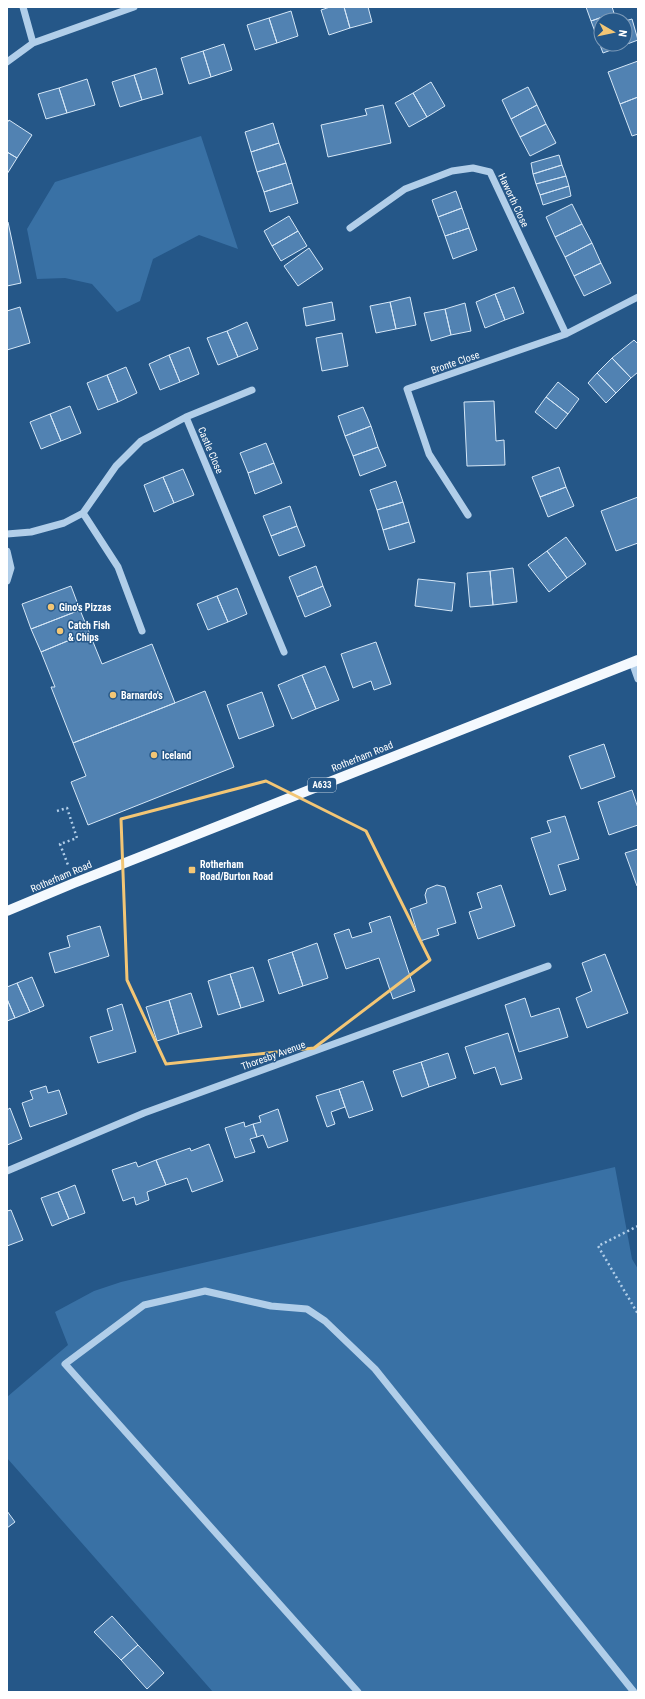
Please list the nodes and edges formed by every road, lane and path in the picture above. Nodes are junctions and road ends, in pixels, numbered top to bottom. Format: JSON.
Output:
{"nodes":[{"id":1,"x":23,"y":7,"type":"edge"},
{"id":2,"x":134,"y":7,"type":"edge"},
{"id":3,"x":33,"y":43,"type":"junction"},
{"id":4,"x":7,"y":62,"type":"edge"},
{"id":5,"x":350,"y":228,"type":"dead end"},
{"id":6,"x":638,"y":297,"type":"edge"},
{"id":7,"x":566,"y":334,"type":"junction"},
{"id":8,"x":252,"y":390,"type":"dead end"},
{"id":9,"x":186,"y":417,"type":"junction"},
{"id":10,"x":84,"y":513,"type":"junction"},
{"id":11,"x":468,"y":515,"type":"dead end"},
{"id":12,"x":7,"y":534,"type":"edge"},
{"id":13,"x":7,"y":551,"type":"edge"},
{"id":14,"x":7,"y":581,"type":"edge"},
{"id":15,"x":142,"y":631,"type":"dead end"},
{"id":16,"x":284,"y":652,"type":"dead end"},
{"id":17,"x":635,"y":661,"type":"edge"},
{"id":18,"x":638,"y":679,"type":"edge"},
{"id":19,"x":57,"y":811,"type":"dead end"},
{"id":20,"x":74,"y":883,"type":"junction"},
{"id":21,"x":7,"y":912,"type":"edge"},
{"id":22,"x":548,"y":966,"type":"dead end"},
{"id":23,"x":7,"y":1171,"type":"edge"},
{"id":24,"x":638,"y":1226,"type":"edge"},
{"id":25,"x":638,"y":1314,"type":"edge"},
{"id":26,"x":358,"y":1692,"type":"edge"},
{"id":27,"x":634,"y":1692,"type":"edge"}],
"edges":[{"from":1,"to":3,"type":"street"},
{"from":2,"to":3,"type":"street"},
{"from":3,"to":4,"type":"street"},
{"from":5,"to":7,"type":"street","name":"Haworth Close"},
{"from":6,"to":7,"type":"street","name":"Bronte Close"},
{"from":7,"to":11,"type":"street","name":"Bronte Close"},
{"from":8,"to":9,"type":"street"},
{"from":9,"to":10,"type":"street"},
{"from":9,"to":16,"type":"street","name":"Castle Close"},
{"from":10,"to":12,"type":"street"},
{"from":10,"to":15,"type":"street"},
{"from":13,"to":14,"type":"street"},
{"from":17,"to":18,"type":"street"},
{"from":17,"to":20,"type":"main road","name":"Rotherham Road","number":"A633"},
{"from":19,"to":20,"type":"path"},
{"from":20,"to":21,"type":"main road","name":"Rotherham Road","number":"A633"},
{"from":22,"to":23,"type":"street","name":"Thoresby Avenue"},
{"from":24,"to":25,"type":"path"},
{"from":26,"to":27,"type":"street"}]}
